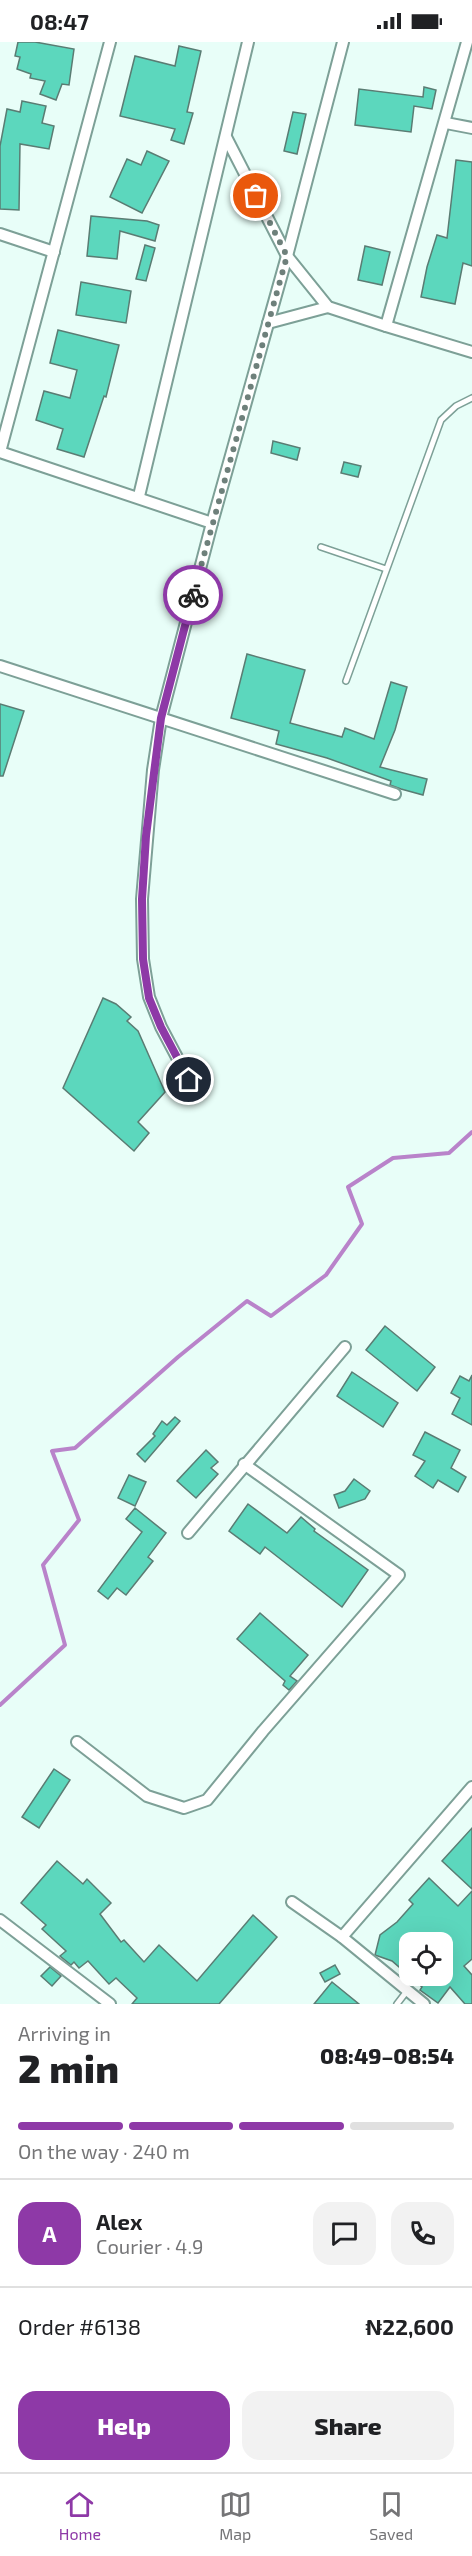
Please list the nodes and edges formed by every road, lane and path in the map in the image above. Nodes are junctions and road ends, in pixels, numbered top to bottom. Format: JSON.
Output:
{"nodes":[{"id":1,"x":110,"y":42,"type":"edge"},
{"id":2,"x":248,"y":42,"type":"edge"},
{"id":3,"x":343,"y":42,"type":"edge"},
{"id":4,"x":466,"y":42,"type":"edge"},
{"id":5,"x":446,"y":123,"type":"junction"},
{"id":6,"x":472,"y":128,"type":"edge"},
{"id":7,"x":226,"y":137,"type":"junction"},
{"id":8,"x":0,"y":234,"type":"edge"},
{"id":9,"x":54,"y":252,"type":"junction"},
{"id":10,"x":287,"y":256,"type":"junction"},
{"id":11,"x":328,"y":307,"type":"junction"},
{"id":12,"x":268,"y":323,"type":"junction"},
{"id":13,"x":386,"y":326,"type":"junction"},
{"id":14,"x":472,"y":352,"type":"edge"},
{"id":15,"x":472,"y":398,"type":"edge"},
{"id":16,"x":0,"y":452,"type":"edge"},
{"id":17,"x":139,"y":496,"type":"junction"},
{"id":18,"x":212,"y":523,"type":"junction"},
{"id":19,"x":321,"y":548,"type":"dead end"},
{"id":20,"x":387,"y":568,"type":"junction"},
{"id":21,"x":0,"y":666,"type":"edge"},
{"id":22,"x":346,"y":681,"type":"dead end"},
{"id":23,"x":161,"y":718,"type":"junction"},
{"id":24,"x":395,"y":794,"type":"dead end"},
{"id":25,"x":189,"y":1080,"type":"dead end"},
{"id":26,"x":345,"y":1347,"type":"dead end"},
{"id":27,"x":244,"y":1464,"type":"junction"},
{"id":28,"x":188,"y":1533,"type":"dead end"},
{"id":29,"x":77,"y":1742,"type":"dead end"},
{"id":30,"x":472,"y":1787,"type":"edge"},
{"id":31,"x":292,"y":1902,"type":"dead end"},
{"id":32,"x":0,"y":1920,"type":"edge"},
{"id":33,"x":342,"y":1937,"type":"junction"},
{"id":34,"x":407,"y":1991,"type":"junction"},
{"id":35,"x":110,"y":2004,"type":"edge"},
{"id":36,"x":397,"y":2004,"type":"edge"},
{"id":37,"x":424,"y":2004,"type":"edge"}],
"edges":[{"from":1,"to":9,"type":"street"},
{"from":2,"to":7,"type":"street"},
{"from":3,"to":10,"type":"street"},
{"from":4,"to":5,"type":"street"},
{"from":5,"to":6,"type":"street"},
{"from":5,"to":13,"type":"street"},
{"from":7,"to":10,"type":"street"},
{"from":7,"to":17,"type":"street"},
{"from":8,"to":9,"type":"street"},
{"from":9,"to":16,"type":"street"},
{"from":10,"to":11,"type":"street"},
{"from":10,"to":12,"type":"street"},
{"from":11,"to":12,"type":"street"},
{"from":11,"to":13,"type":"street"},
{"from":12,"to":18,"type":"street"},
{"from":13,"to":14,"type":"street"},
{"from":15,"to":20,"type":"lane"},
{"from":16,"to":17,"type":"street"},
{"from":17,"to":18,"type":"street"},
{"from":18,"to":23,"type":"street"},
{"from":19,"to":20,"type":"lane"},
{"from":20,"to":22,"type":"lane"},
{"from":21,"to":23,"type":"street"},
{"from":23,"to":24,"type":"street"},
{"from":23,"to":25,"type":"street"},
{"from":26,"to":27,"type":"street"},
{"from":27,"to":28,"type":"street"},
{"from":27,"to":29,"type":"street"},
{"from":30,"to":33,"type":"street"},
{"from":31,"to":33,"type":"street"},
{"from":32,"to":35,"type":"street"},
{"from":33,"to":34,"type":"street"},
{"from":34,"to":36,"type":"lane"},
{"from":34,"to":37,"type":"street"}]}
